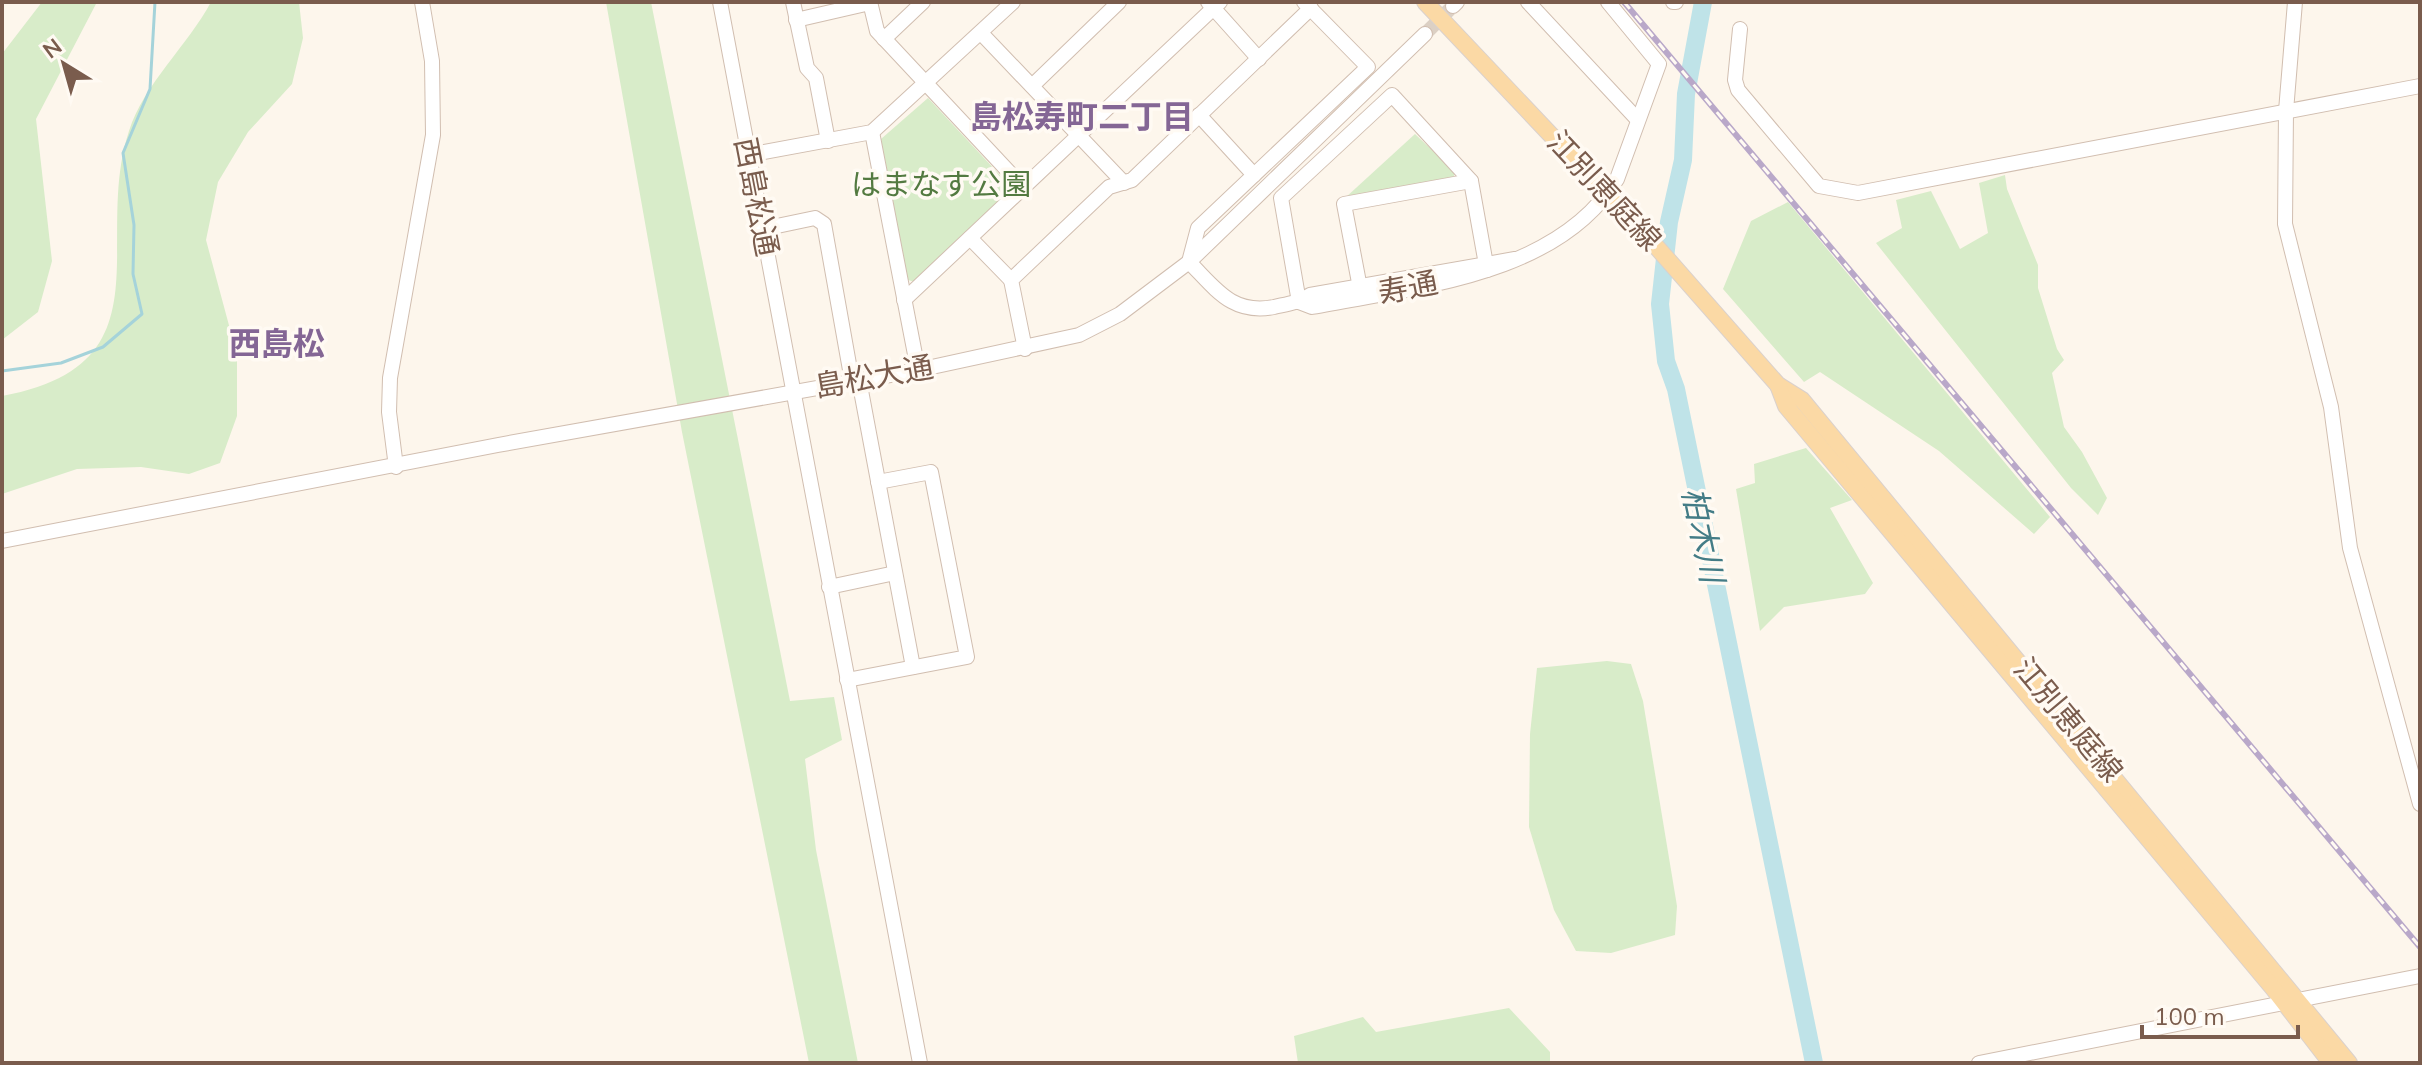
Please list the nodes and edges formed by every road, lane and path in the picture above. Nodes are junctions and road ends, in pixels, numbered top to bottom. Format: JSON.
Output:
{"nodes":[{"id":1,"x":422,"y":2,"type":"edge"},
{"id":2,"x":720,"y":2,"type":"edge"},
{"id":3,"x":793,"y":2,"type":"edge"},
{"id":4,"x":923,"y":2,"type":"edge"},
{"id":5,"x":1013,"y":2,"type":"edge"},
{"id":6,"x":1119,"y":2,"type":"edge"},
{"id":7,"x":1425,"y":2,"type":"edge"},
{"id":8,"x":1528,"y":2,"type":"edge"},
{"id":9,"x":1608,"y":2,"type":"edge"},
{"id":10,"x":2295,"y":2,"type":"edge"},
{"id":11,"x":870,"y":3,"type":"edge"},
{"id":12,"x":1213,"y":4,"type":"edge"},
{"id":13,"x":1308,"y":5,"type":"edge"},
{"id":14,"x":796,"y":20,"type":"junction"},
{"id":15,"x":1740,"y":29,"type":"dead end"},
{"id":16,"x":981,"y":33,"type":"junction"},
{"id":17,"x":1425,"y":34,"type":"tunnel mouth"},
{"id":18,"x":884,"y":39,"type":"junction"},
{"id":19,"x":1259,"y":59,"type":"junction"},
{"id":20,"x":927,"y":84,"type":"junction"},
{"id":21,"x":1032,"y":86,"type":"junction"},
{"id":22,"x":2420,"y":86,"type":"edge"},
{"id":23,"x":2286,"y":111,"type":"junction"},
{"id":24,"x":1199,"y":115,"type":"junction"},
{"id":25,"x":1637,"y":119,"type":"junction"},
{"id":26,"x":872,"y":132,"type":"junction"},
{"id":27,"x":1078,"y":135,"type":"junction"},
{"id":28,"x":828,"y":141,"type":"junction"},
{"id":29,"x":748,"y":155,"type":"junction"},
{"id":30,"x":1254,"y":175,"type":"junction"},
{"id":31,"x":1471,"y":181,"type":"junction"},
{"id":32,"x":1124,"y":183,"type":"junction"},
{"id":33,"x":1023,"y":187,"type":"junction"},
{"id":34,"x":1607,"y":195,"type":"junction"},
{"id":35,"x":763,"y":229,"type":"junction"},
{"id":36,"x":970,"y":238,"type":"junction"},
{"id":37,"x":1189,"y":262,"type":"junction"},
{"id":38,"x":1487,"y":267,"type":"junction"},
{"id":39,"x":1011,"y":280,"type":"junction"},
{"id":40,"x":1361,"y":292,"type":"junction"},
{"id":41,"x":904,"y":300,"type":"junction"},
{"id":42,"x":1299,"y":302,"type":"junction"},
{"id":43,"x":1025,"y":349,"type":"junction"},
{"id":44,"x":918,"y":370,"type":"junction"},
{"id":45,"x":856,"y":380,"type":"junction"},
{"id":46,"x":792,"y":392,"type":"junction"},
{"id":47,"x":396,"y":467,"type":"junction"},
{"id":48,"x":878,"y":482,"type":"junction"},
{"id":49,"x":2,"y":541,"type":"edge"},
{"id":50,"x":895,"y":573,"type":"junction"},
{"id":51,"x":829,"y":587,"type":"junction"},
{"id":52,"x":913,"y":667,"type":"junction"},
{"id":53,"x":847,"y":680,"type":"junction"},
{"id":54,"x":2420,"y":804,"type":"edge"},
{"id":55,"x":2420,"y":976,"type":"edge"},
{"id":56,"x":2292,"y":1003,"type":"junction"},
{"id":57,"x":2010,"y":1060,"type":"edge"},
{"id":58,"x":920,"y":1063,"type":"edge"},
{"id":59,"x":1979,"y":1063,"type":"edge"},
{"id":60,"x":2331,"y":1063,"type":"edge"},
{"id":61,"x":2349,"y":1063,"type":"edge"}],
"edges":[{"from":1,"to":47,"type":"street"},
{"from":2,"to":29,"type":"street","name":"西島松通"},
{"from":3,"to":14,"type":"street"},
{"from":4,"to":18,"type":"street"},
{"from":5,"to":16,"type":"street"},
{"from":6,"to":21,"type":"street"},
{"from":7,"to":34,"type":"main road","name":"江別恵庭線"},
{"from":8,"to":25,"type":"street"},
{"from":9,"to":25,"type":"street"},
{"from":10,"to":23,"type":"street"},
{"from":11,"to":14,"type":"street"},
{"from":11,"to":18,"type":"street"},
{"from":12,"to":19,"type":"street"},
{"from":12,"to":27,"type":"street"},
{"from":13,"to":19,"type":"street"},
{"from":13,"to":30,"type":"street"},
{"from":14,"to":28,"type":"street"},
{"from":15,"to":23,"type":"street"},
{"from":16,"to":20,"type":"street"},
{"from":16,"to":21,"type":"street"},
{"from":17,"to":37,"type":"street","name":"島松大通"},
{"from":18,"to":20,"type":"street"},
{"from":19,"to":24,"type":"street"},
{"from":20,"to":26,"type":"street"},
{"from":20,"to":33,"type":"street"},
{"from":21,"to":27,"type":"street"},
{"from":22,"to":23,"type":"street"},
{"from":23,"to":54,"type":"street"},
{"from":24,"to":30,"type":"street"},
{"from":24,"to":32,"type":"street"},
{"from":25,"to":34,"type":"street"},
{"from":26,"to":28,"type":"street"},
{"from":26,"to":41,"type":"street"},
{"from":27,"to":32,"type":"street"},
{"from":27,"to":33,"type":"street"},
{"from":28,"to":29,"type":"street"},
{"from":29,"to":35,"type":"street","name":"西島松通"},
{"from":30,"to":37,"type":"street"},
{"from":31,"to":38,"type":"street"},
{"from":31,"to":40,"type":"street"},
{"from":31,"to":42,"type":"street"},
{"from":32,"to":39,"type":"street"},
{"from":33,"to":36,"type":"street"},
{"from":34,"to":38,"type":"street","name":"寿通"},
{"from":34,"to":56,"type":"main road","name":"江別恵庭線"},
{"from":35,"to":45,"type":"street"},
{"from":35,"to":46,"type":"street","name":"西島松通"},
{"from":36,"to":39,"type":"street"},
{"from":36,"to":41,"type":"street"},
{"from":37,"to":42,"type":"street","name":"寿通"},
{"from":37,"to":43,"type":"street","name":"島松大通"},
{"from":38,"to":40,"type":"street","name":"寿通"},
{"from":39,"to":43,"type":"street"},
{"from":40,"to":42,"type":"street","name":"寿通"},
{"from":41,"to":44,"type":"street"},
{"from":43,"to":44,"type":"street","name":"島松大通"},
{"from":44,"to":45,"type":"street","name":"島松大通"},
{"from":45,"to":46,"type":"street","name":"島松大通"},
{"from":45,"to":48,"type":"street"},
{"from":46,"to":47,"type":"street"},
{"from":46,"to":51,"type":"street","name":"島松大通"},
{"from":47,"to":49,"type":"street"},
{"from":48,"to":50,"type":"street"},
{"from":48,"to":52,"type":"street"},
{"from":50,"to":51,"type":"street"},
{"from":50,"to":52,"type":"street"},
{"from":51,"to":53,"type":"street","name":"島松大通"},
{"from":52,"to":53,"type":"street"},
{"from":53,"to":58,"type":"street","name":"島松大通"},
{"from":55,"to":56,"type":"street"},
{"from":56,"to":57,"type":"street"},
{"from":56,"to":60,"type":"main road","name":"江別恵庭線"},
{"from":56,"to":61,"type":"main road","name":"江別恵庭線"},
{"from":57,"to":59,"type":"street"}]}
